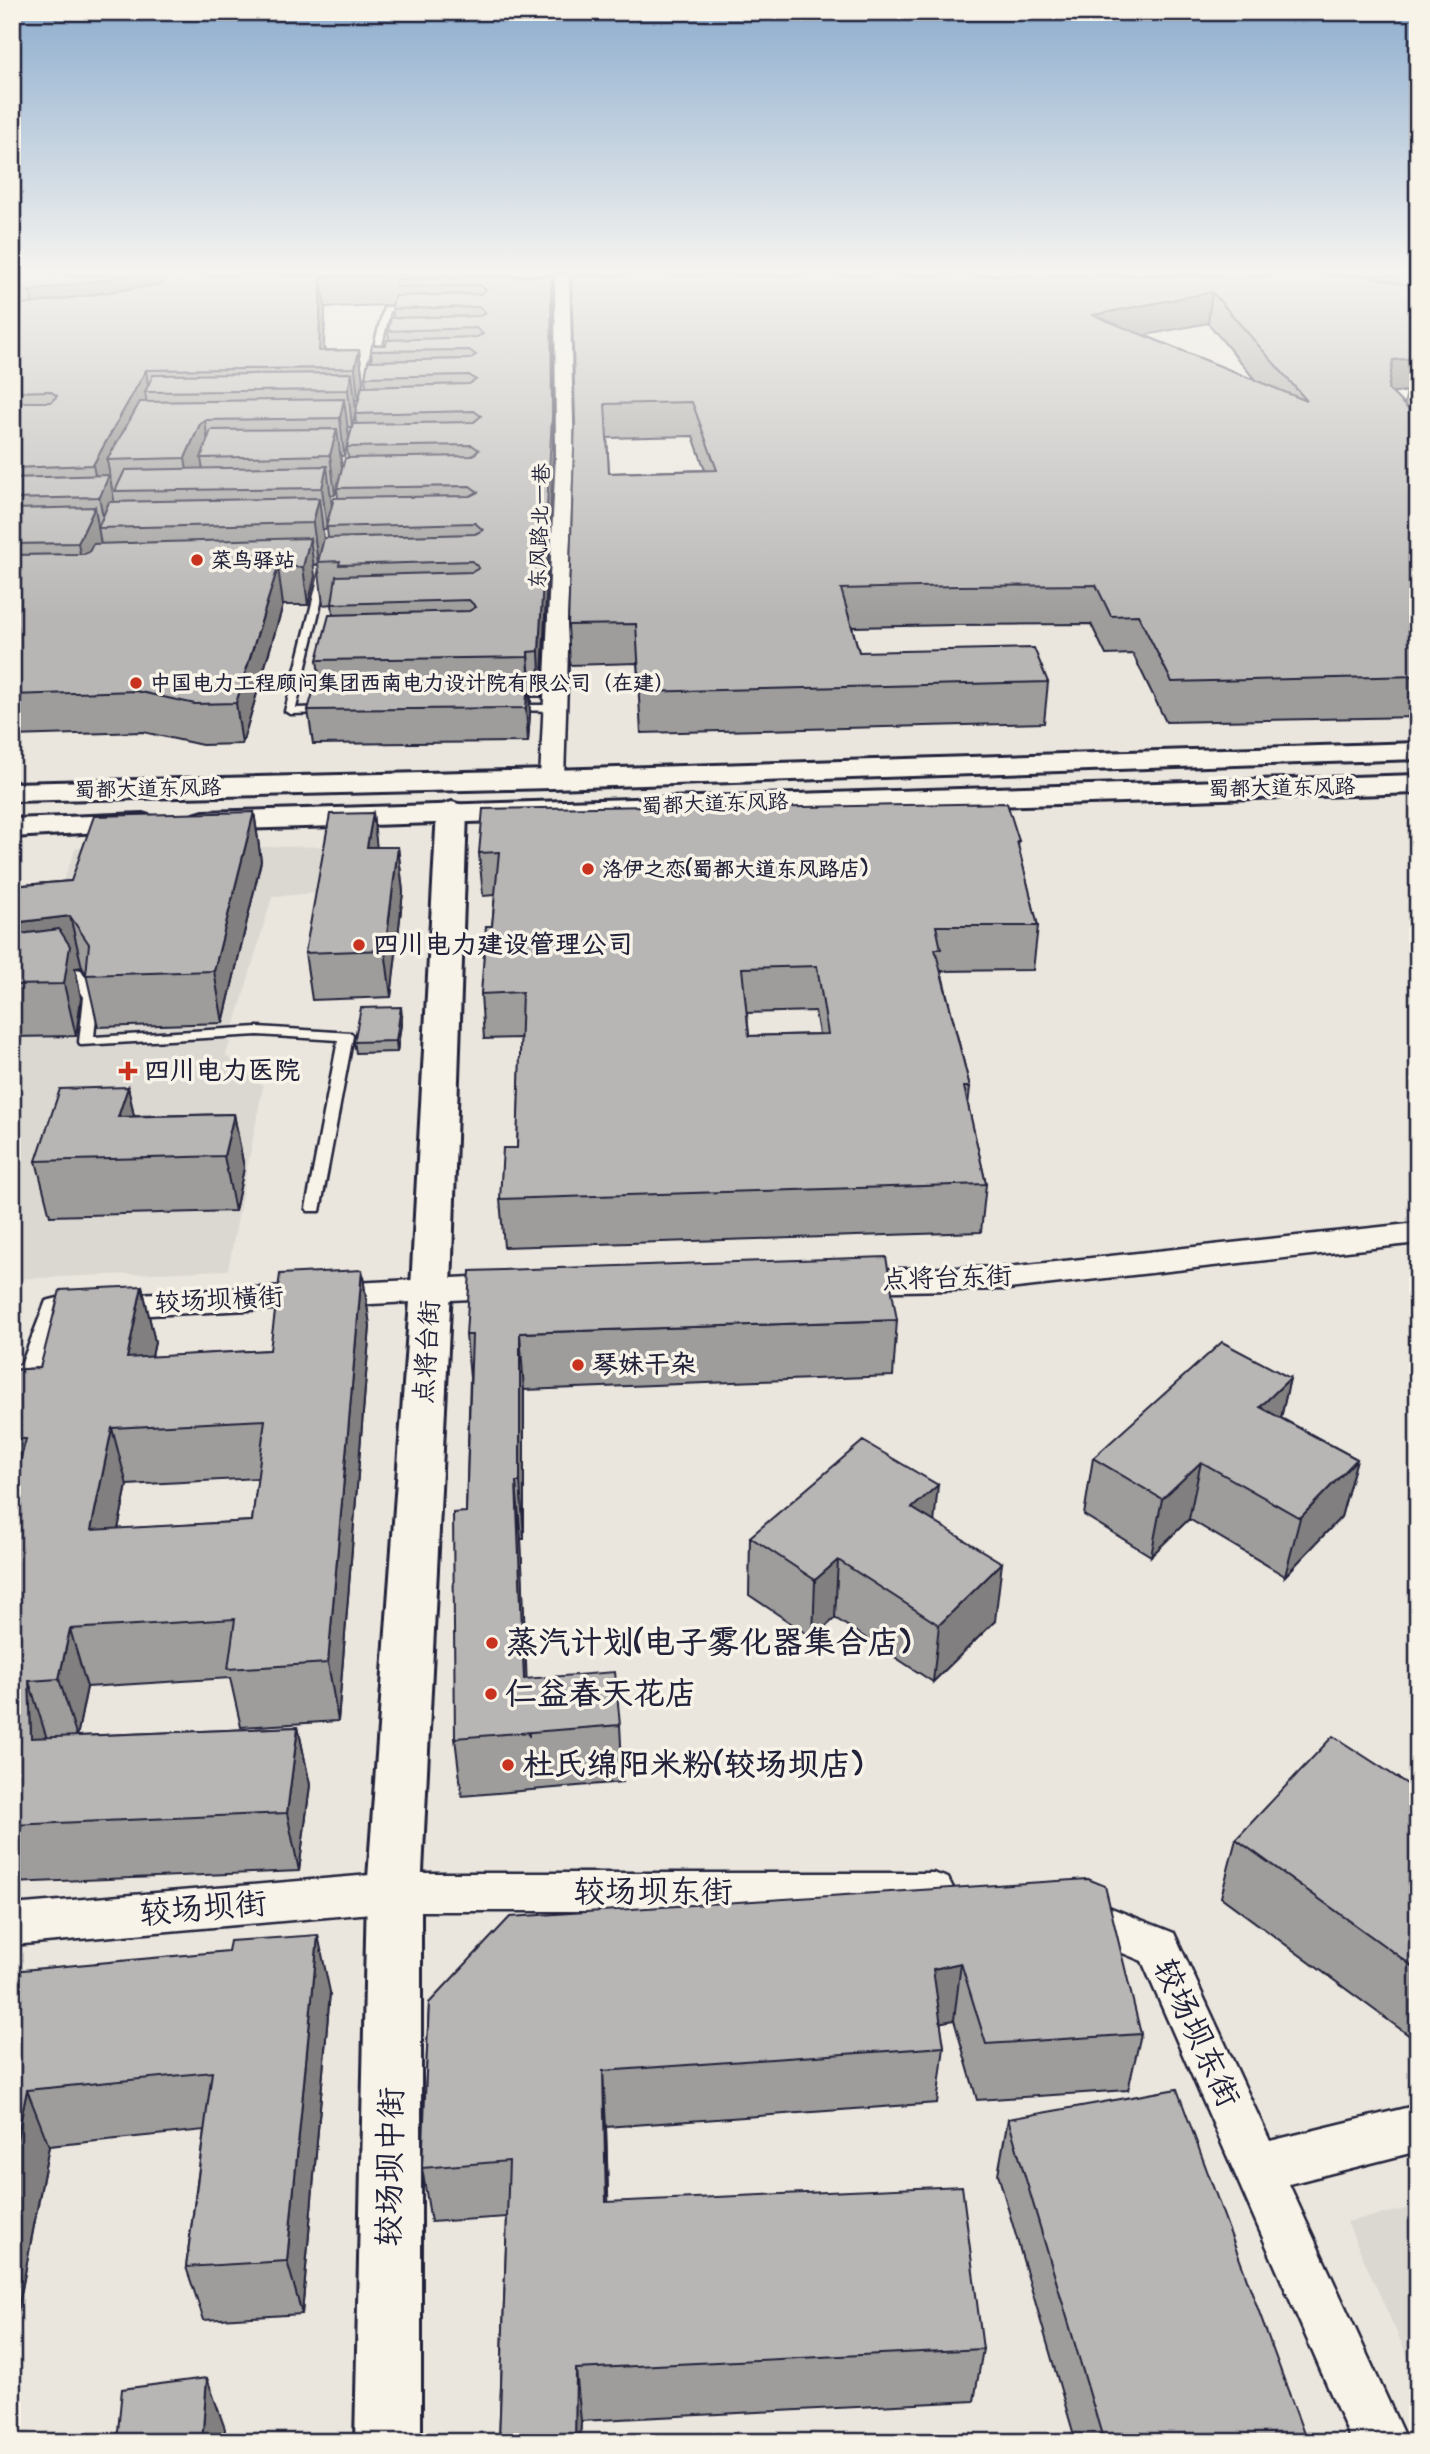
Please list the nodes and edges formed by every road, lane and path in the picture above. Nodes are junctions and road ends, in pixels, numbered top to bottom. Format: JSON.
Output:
{"nodes":[{"id":1,"x":564,"y":390,"type":"edge"},
{"id":2,"x":1418,"y":396,"type":"edge"},
{"id":3,"x":1398,"y":423,"type":"edge"},
{"id":4,"x":330,"y":546,"type":"edge"},
{"id":5,"x":311,"y":570,"type":"edge"},
{"id":6,"x":323,"y":572,"type":"junction"},
{"id":7,"x":336,"y":574,"type":"edge"},
{"id":8,"x":327,"y":614,"type":"edge"},
{"id":9,"x":313,"y":615,"type":"junction"},
{"id":10,"x":318,"y":653,"type":"edge"},
{"id":11,"x":304,"y":654,"type":"junction"},
{"id":12,"x":557,"y":708,"type":"junction"},
{"id":13,"x":492,"y":709,"type":"edge"},
{"id":14,"x":344,"y":710,"type":"edge"},
{"id":15,"x":1418,"y":751,"type":"edge"},
{"id":16,"x":552,"y":779,"type":"junction"},
{"id":17,"x":1418,"y":785,"type":"edge"},
{"id":18,"x":12,"y":792,"type":"edge"},
{"id":19,"x":452,"y":811,"type":"junction"},
{"id":20,"x":12,"y":828,"type":"edge"},
{"id":21,"x":38,"y":979,"type":"edge"},
{"id":22,"x":314,"y":1208,"type":"dead end"},
{"id":23,"x":1418,"y":1233,"type":"edge"},
{"id":24,"x":816,"y":1281,"type":"edge"},
{"id":25,"x":541,"y":1286,"type":"edge"},
{"id":26,"x":432,"y":1287,"type":"junction"},
{"id":27,"x":12,"y":1378,"type":"edge"},
{"id":28,"x":394,"y":1892,"type":"junction"},
{"id":29,"x":970,"y":1892,"type":"edge"},
{"id":30,"x":1037,"y":1897,"type":"edge"},
{"id":31,"x":12,"y":1925,"type":"edge"},
{"id":32,"x":1418,"y":2128,"type":"edge"},
{"id":33,"x":1257,"y":2168,"type":"junction"},
{"id":34,"x":388,"y":2442,"type":"edge"},
{"id":35,"x":1380,"y":2442,"type":"edge"}],
"edges":[{"from":1,"to":12,"type":"street","name":"东风路北一巷"},
{"from":2,"to":3,"type":"street"},
{"from":4,"to":6,"type":"lane"},
{"from":5,"to":6,"type":"lane"},
{"from":6,"to":7,"type":"lane"},
{"from":6,"to":9,"type":"lane"},
{"from":8,"to":9,"type":"lane"},
{"from":9,"to":11,"type":"lane"},
{"from":10,"to":11,"type":"lane"},
{"from":11,"to":14,"type":"lane"},
{"from":12,"to":13,"type":"lane"},
{"from":12,"to":16,"type":"street","name":"东风路北一巷"},
{"from":15,"to":16,"type":"main road","name":"蜀都大道东风路"},
{"from":16,"to":18,"type":"main road","name":"蜀都大道东风路"},
{"from":17,"to":19,"type":"main road","name":"蜀都大道东风路"},
{"from":19,"to":20,"type":"main road","name":"蜀都大道东风路"},
{"from":19,"to":26,"type":"main road","name":"点将台街"},
{"from":21,"to":22,"type":"lane"},
{"from":23,"to":24,"type":"street","name":"点将台东街"},
{"from":25,"to":26,"type":"street"},
{"from":26,"to":27,"type":"street","name":"较场坝横街"},
{"from":26,"to":28,"type":"main road","name":"点将台街"},
{"from":28,"to":29,"type":"street","name":"较场坝东街"},
{"from":28,"to":31,"type":"street","name":"较场坝街"},
{"from":28,"to":34,"type":"main road","name":"较场坝中街"},
{"from":30,"to":33,"type":"street","name":"较场坝东街"},
{"from":32,"to":33,"type":"street"},
{"from":33,"to":35,"type":"street","name":"较场坝东街"}]}
